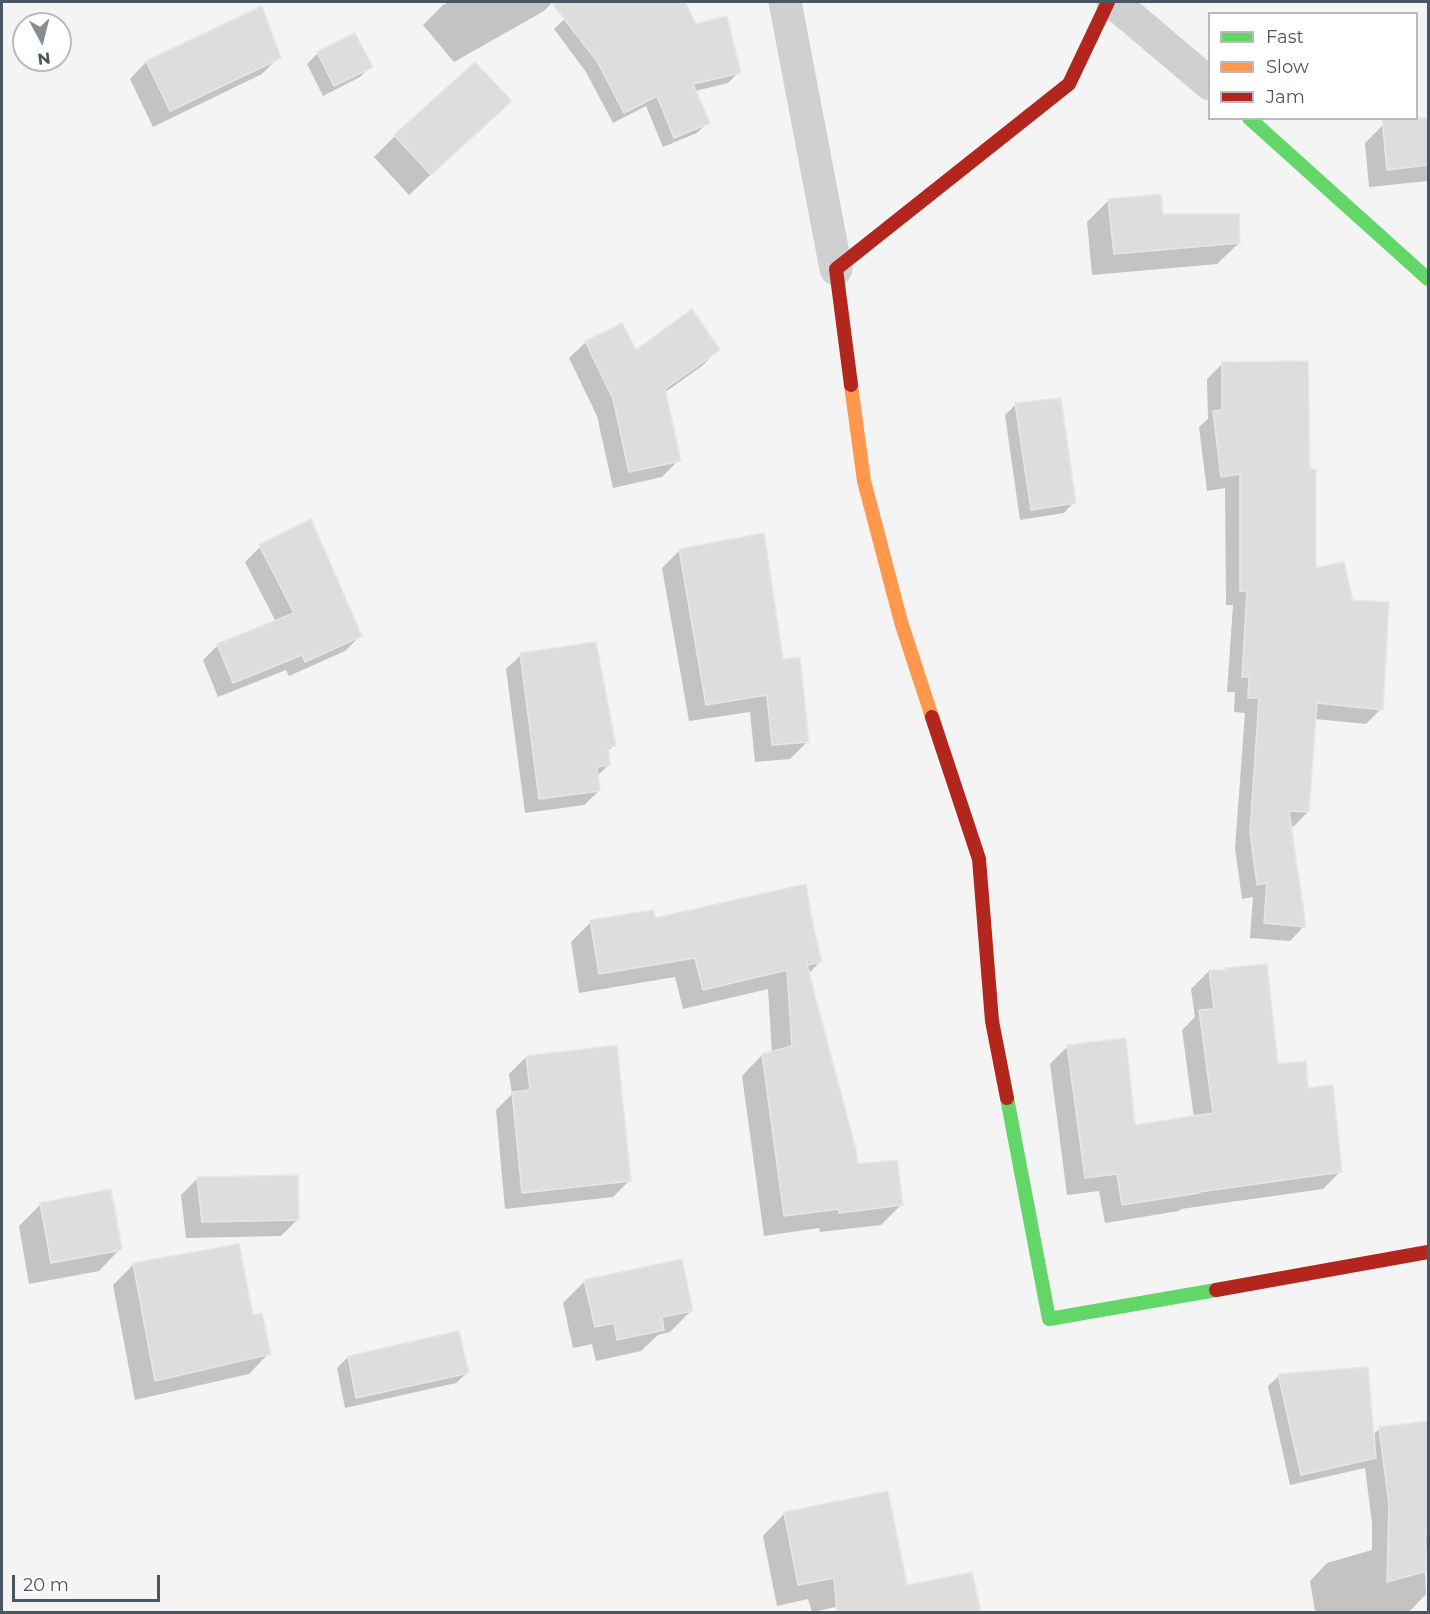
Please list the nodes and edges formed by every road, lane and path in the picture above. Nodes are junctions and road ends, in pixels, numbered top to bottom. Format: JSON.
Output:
{"nodes":[{"id":1,"x":784,"y":2,"type":"edge"},
{"id":2,"x":1108,"y":2,"type":"edge"},
{"id":3,"x":1113,"y":2,"type":"edge"},
{"id":4,"x":1208,"y":83,"type":"edge"},
{"id":5,"x":1251,"y":120,"type":"edge"},
{"id":6,"x":836,"y":269,"type":"junction"},
{"id":7,"x":1428,"y":279,"type":"edge"},
{"id":8,"x":1428,"y":1252,"type":"edge"}],
"edges":[{"from":1,"to":6,"type":"street"},
{"from":2,"to":6,"type":"street"},
{"from":3,"to":4,"type":"street"},
{"from":5,"to":7,"type":"street"},
{"from":6,"to":8,"type":"street"}]}
